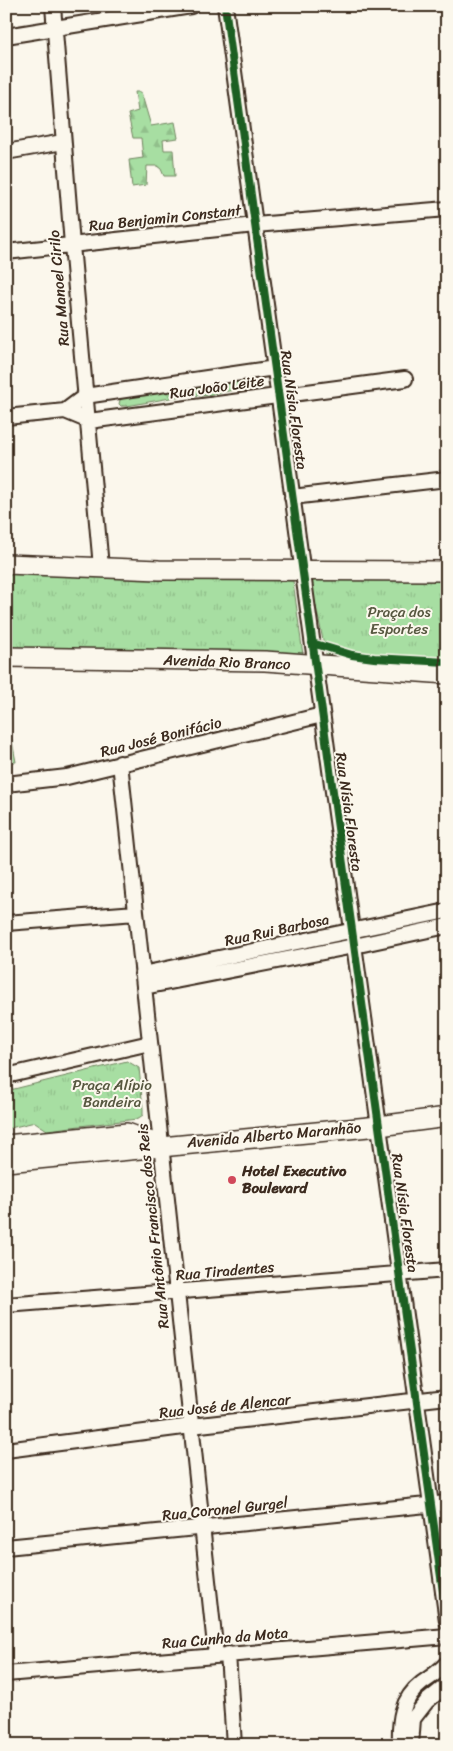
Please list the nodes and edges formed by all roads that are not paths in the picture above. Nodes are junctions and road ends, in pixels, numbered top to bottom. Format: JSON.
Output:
{"nodes":[{"id":1,"x":53,"y":6,"type":"edge"},
{"id":2,"x":191,"y":6,"type":"edge"},
{"id":3,"x":225,"y":6,"type":"edge"},
{"id":4,"x":55,"y":28,"type":"junction"},
{"id":5,"x":6,"y":36,"type":"edge"},
{"id":6,"x":63,"y":142,"type":"junction"},
{"id":7,"x":6,"y":152,"type":"edge"},
{"id":8,"x":447,"y":209,"type":"edge"},
{"id":9,"x":255,"y":224,"type":"junction"},
{"id":10,"x":72,"y":244,"type":"junction"},
{"id":11,"x":6,"y":252,"type":"edge"},
{"id":12,"x":275,"y":368,"type":"junction"},
{"id":13,"x":405,"y":379,"type":"dead end"},
{"id":14,"x":278,"y":395,"type":"junction"},
{"id":15,"x":86,"y":396,"type":"junction"},
{"id":16,"x":65,"y":412,"type":"junction"},
{"id":17,"x":6,"y":417,"type":"edge"},
{"id":18,"x":89,"y":421,"type":"junction"},
{"id":19,"x":447,"y":479,"type":"edge"},
{"id":20,"x":292,"y":497,"type":"junction"},
{"id":21,"x":6,"y":564,"type":"edge"},
{"id":22,"x":101,"y":567,"type":"junction"},
{"id":23,"x":302,"y":570,"type":"junction"},
{"id":24,"x":447,"y":571,"type":"edge"},
{"id":25,"x":6,"y":657,"type":"edge"},
{"id":26,"x":316,"y":666,"type":"junction"},
{"id":27,"x":447,"y":674,"type":"edge"},
{"id":28,"x":322,"y":715,"type":"junction"},
{"id":29,"x":120,"y":763,"type":"junction"},
{"id":30,"x":6,"y":784,"type":"edge"},
{"id":31,"x":136,"y":913,"type":"junction"},
{"id":32,"x":443,"y":919,"type":"edge"},
{"id":33,"x":6,"y":923,"type":"edge"},
{"id":34,"x":352,"y":932,"type":"junction"},
{"id":35,"x":354,"y":946,"type":"junction"},
{"id":36,"x":237,"y":962,"type":"junction"},
{"id":37,"x":143,"y":981,"type":"junction"},
{"id":38,"x":150,"y":1043,"type":"junction"},
{"id":39,"x":6,"y":1076,"type":"edge"},
{"id":40,"x":447,"y":1117,"type":"edge"},
{"id":41,"x":379,"y":1126,"type":"junction"},
{"id":42,"x":6,"y":1145,"type":"edge"},
{"id":43,"x":161,"y":1146,"type":"junction"},
{"id":44,"x":6,"y":1162,"type":"edge"},
{"id":45,"x":447,"y":1270,"type":"edge"},
{"id":46,"x":399,"y":1274,"type":"junction"},
{"id":47,"x":176,"y":1292,"type":"junction"},
{"id":48,"x":6,"y":1306,"type":"edge"},
{"id":49,"x":447,"y":1397,"type":"edge"},
{"id":50,"x":416,"y":1401,"type":"junction"},
{"id":51,"x":191,"y":1426,"type":"junction"},
{"id":52,"x":6,"y":1450,"type":"edge"},
{"id":53,"x":447,"y":1503,"type":"edge"},
{"id":54,"x":431,"y":1504,"type":"junction"},
{"id":55,"x":202,"y":1528,"type":"junction"},
{"id":56,"x":6,"y":1547,"type":"edge"},
{"id":57,"x":447,"y":1621,"type":"edge"},
{"id":58,"x":447,"y":1636,"type":"edge"},
{"id":59,"x":222,"y":1655,"type":"junction"},
{"id":60,"x":447,"y":1663,"type":"edge"},
{"id":61,"x":6,"y":1674,"type":"edge"},
{"id":62,"x":447,"y":1685,"type":"edge"},
{"id":63,"x":234,"y":1745,"type":"edge"},
{"id":64,"x":400,"y":1745,"type":"edge"},
{"id":65,"x":411,"y":1745,"type":"edge"}],
"edges":[{"from":1,"to":4,"type":"street","name":"Rua Manoel Cirilo"},
{"from":2,"to":4,"type":"street"},
{"from":3,"to":9,"type":"street","name":"Rua Nísia Floresta"},
{"from":4,"to":5,"type":"street"},
{"from":4,"to":6,"type":"street","name":"Rua Manoel Cirilo"},
{"from":6,"to":7,"type":"street"},
{"from":6,"to":10,"type":"street","name":"Rua Manoel Cirilo"},
{"from":8,"to":9,"type":"street","name":"Rua Benjamin Constant"},
{"from":9,"to":10,"type":"street","name":"Rua Benjamin Constant"},
{"from":9,"to":12,"type":"street","name":"Rua Nísia Floresta"},
{"from":10,"to":11,"type":"street","name":"Rua Benjamin Constant"},
{"from":10,"to":15,"type":"street","name":"Rua Manoel Cirilo"},
{"from":12,"to":14,"type":"street","name":"Rua Nísia Floresta"},
{"from":12,"to":15,"type":"street","name":"Rua João Leite"},
{"from":13,"to":14,"type":"street","name":"Rua João Leite"},
{"from":14,"to":18,"type":"street","name":"Rua João Leite"},
{"from":14,"to":20,"type":"street","name":"Rua Nísia Floresta"},
{"from":15,"to":16,"type":"street","name":"Rua João Leite"},
{"from":15,"to":18,"type":"street","name":"Rua Manoel Cirilo"},
{"from":16,"to":17,"type":"street","name":"Rua João Leite"},
{"from":16,"to":18,"type":"street","name":"Rua João Leite"},
{"from":18,"to":22,"type":"street","name":"Rua Manoel Cirilo"},
{"from":19,"to":20,"type":"street"},
{"from":20,"to":23,"type":"street","name":"Rua Nísia Floresta"},
{"from":21,"to":22,"type":"main road"},
{"from":22,"to":23,"type":"main road"},
{"from":23,"to":24,"type":"main road"},
{"from":23,"to":26,"type":"street","name":"Rua Nísia Floresta"},
{"from":25,"to":26,"type":"main road","name":"Avenida Rio Branco"},
{"from":26,"to":27,"type":"main road","name":"Avenida Rio Branco"},
{"from":26,"to":28,"type":"street","name":"Rua Nísia Floresta"},
{"from":28,"to":29,"type":"street","name":"Rua José Bonifácio"},
{"from":28,"to":34,"type":"street","name":"Rua Nísia Floresta"},
{"from":29,"to":30,"type":"street","name":"Rua José Bonifácio"},
{"from":29,"to":31,"type":"street","name":"Rua Antônio Francisco dos Reis"},
{"from":31,"to":33,"type":"street"},
{"from":31,"to":37,"type":"street","name":"Rua Antônio Francisco dos Reis"},
{"from":32,"to":34,"type":"street","name":"Rua Rui Barbosa"},
{"from":32,"to":35,"type":"street","name":"Rua Rui Barbosa"},
{"from":34,"to":35,"type":"street","name":"Rua Nísia Floresta"},
{"from":34,"to":36,"type":"street","name":"Rua Rui Barbosa"},
{"from":35,"to":36,"type":"street","name":"Rua Rui Barbosa"},
{"from":35,"to":41,"type":"street","name":"Rua Nísia Floresta"},
{"from":36,"to":37,"type":"street","name":"Rua Rui Barbosa"},
{"from":37,"to":38,"type":"street","name":"Rua Antônio Francisco dos Reis"},
{"from":38,"to":39,"type":"street"},
{"from":38,"to":43,"type":"street","name":"Rua Antônio Francisco dos Reis"},
{"from":40,"to":41,"type":"main road","name":"Avenida Alberto Maranhão"},
{"from":41,"to":43,"type":"main road","name":"Avenida Alberto Maranhão"},
{"from":41,"to":46,"type":"street","name":"Rua Nísia Floresta"},
{"from":42,"to":43,"type":"main road","name":"Avenida Alberto Maranhão"},
{"from":43,"to":44,"type":"main road","name":"Avenida Alberto Maranhão"},
{"from":43,"to":47,"type":"street","name":"Rua Antônio Francisco dos Reis"},
{"from":45,"to":46,"type":"street","name":"Rua Tiradentes"},
{"from":46,"to":47,"type":"street","name":"Rua Tiradentes"},
{"from":46,"to":50,"type":"street","name":"Rua Nísia Floresta"},
{"from":47,"to":48,"type":"street","name":"Rua Tiradentes"},
{"from":47,"to":51,"type":"street","name":"Rua Antônio Francisco dos Reis"},
{"from":49,"to":50,"type":"street","name":"Rua José de Alencar"},
{"from":50,"to":51,"type":"street","name":"Rua José de Alencar"},
{"from":50,"to":54,"type":"street","name":"Rua Nísia Floresta"},
{"from":51,"to":52,"type":"street","name":"Rua José de Alencar"},
{"from":51,"to":55,"type":"street","name":"Rua Antônio Francisco dos Reis"},
{"from":53,"to":54,"type":"street","name":"Rua Coronel Gurgel"},
{"from":54,"to":55,"type":"street","name":"Rua Coronel Gurgel"},
{"from":54,"to":57,"type":"street","name":"Rua Nísia Floresta"},
{"from":55,"to":56,"type":"street","name":"Rua Coronel Gurgel"},
{"from":55,"to":59,"type":"street","name":"Rua Antônio Francisco dos Reis"},
{"from":58,"to":59,"type":"street","name":"Rua Cunha da Mota"},
{"from":59,"to":61,"type":"street","name":"Rua Cunha da Mota"},
{"from":59,"to":63,"type":"street","name":"Rua Antônio Francisco dos Reis"},
{"from":60,"to":64,"type":"street"},
{"from":62,"to":65,"type":"street"}]}
